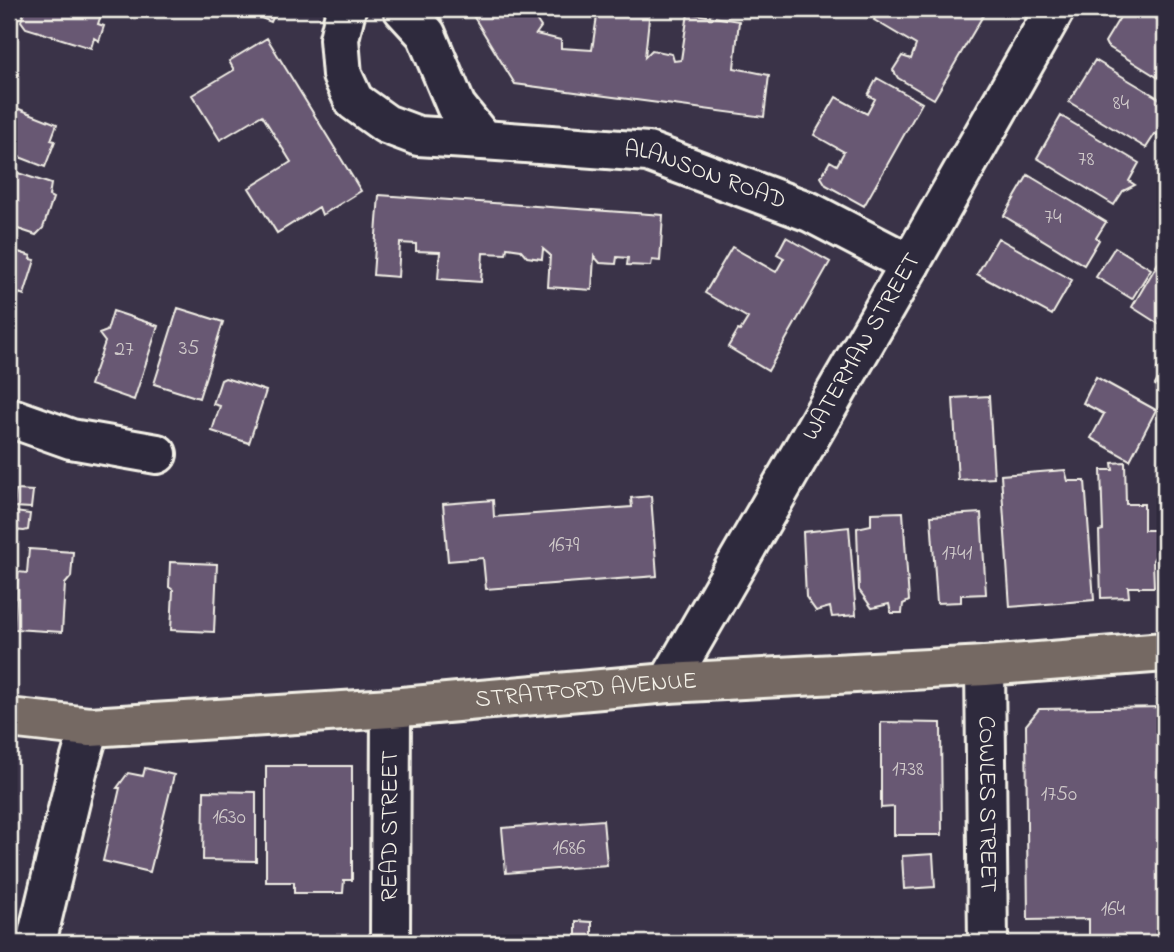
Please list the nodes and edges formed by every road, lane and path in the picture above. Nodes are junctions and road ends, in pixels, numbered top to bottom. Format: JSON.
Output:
{"nodes":[{"id":1,"x":346,"y":9,"type":"edge"},
{"id":2,"x":403,"y":9,"type":"edge"},
{"id":3,"x":1055,"y":9,"type":"edge"},
{"id":4,"x":483,"y":140,"type":"junction"},
{"id":5,"x":910,"y":264,"type":"junction"},
{"id":6,"x":9,"y":417,"type":"edge"},
{"id":7,"x":157,"y":454,"type":"dead end"},
{"id":8,"x":1165,"y":652,"type":"edge"},
{"id":9,"x":985,"y":666,"type":"junction"},
{"id":10,"x":667,"y":682,"type":"junction"},
{"id":11,"x":391,"y":708,"type":"junction"},
{"id":12,"x":9,"y":718,"type":"edge"},
{"id":13,"x":90,"y":727,"type":"junction"},
{"id":14,"x":36,"y":943,"type":"edge"},
{"id":15,"x":390,"y":943,"type":"edge"},
{"id":16,"x":988,"y":943,"type":"edge"}],
"edges":[{"from":1,"to":4,"type":"street","name":"ALANSON ROAD"},
{"from":2,"to":4,"type":"street"},
{"from":3,"to":5,"type":"street","name":"WATERMAN STREET"},
{"from":4,"to":5,"type":"street","name":"ALANSON ROAD"},
{"from":5,"to":10,"type":"street","name":"WATERMAN STREET"},
{"from":6,"to":7,"type":"street"},
{"from":8,"to":9,"type":"main road","name":"STRATFORD AVENUE"},
{"from":9,"to":10,"type":"main road","name":"STRATFORD AVENUE"},
{"from":9,"to":16,"type":"street","name":"COWLES STREET"},
{"from":10,"to":11,"type":"main road","name":"STRATFORD AVENUE"},
{"from":11,"to":13,"type":"main road","name":"STRATFORD AVENUE"},
{"from":11,"to":15,"type":"street","name":"READ STREET"},
{"from":12,"to":13,"type":"main road","name":"STRATFORD AVENUE"},
{"from":13,"to":14,"type":"street"}]}
